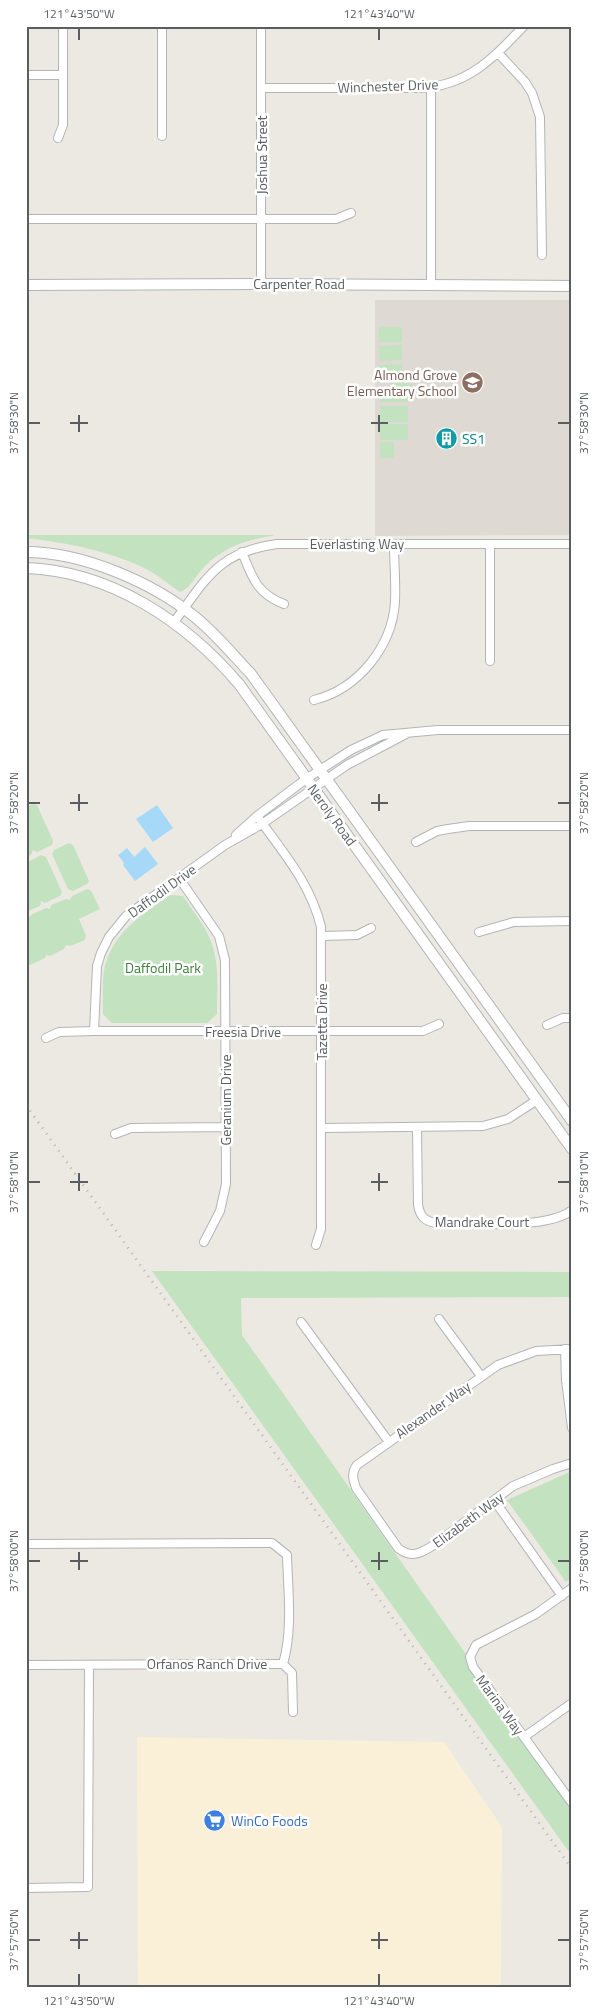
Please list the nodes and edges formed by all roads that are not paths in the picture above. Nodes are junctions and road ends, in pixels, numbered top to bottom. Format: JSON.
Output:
{"nodes":[{"id":1,"x":63,"y":26,"type":"edge"},
{"id":2,"x":162,"y":26,"type":"edge"},
{"id":3,"x":262,"y":26,"type":"edge"},
{"id":4,"x":524,"y":26,"type":"edge"},
{"id":5,"x":498,"y":53,"type":"junction"},
{"id":6,"x":26,"y":75,"type":"edge"},
{"id":7,"x":63,"y":75,"type":"junction"},
{"id":8,"x":262,"y":88,"type":"junction"},
{"id":9,"x":431,"y":88,"type":"junction"},
{"id":10,"x":162,"y":136,"type":"dead end"},
{"id":11,"x":58,"y":138,"type":"dead end"},
{"id":12,"x":351,"y":213,"type":"dead end"},
{"id":13,"x":26,"y":219,"type":"edge"},
{"id":14,"x":261,"y":219,"type":"junction"},
{"id":15,"x":542,"y":255,"type":"dead end"},
{"id":16,"x":261,"y":284,"type":"junction"},
{"id":17,"x":26,"y":285,"type":"edge"},
{"id":18,"x":431,"y":286,"type":"junction"},
{"id":19,"x":572,"y":286,"type":"edge"},
{"id":20,"x":394,"y":544,"type":"junction"},
{"id":21,"x":490,"y":544,"type":"junction"},
{"id":22,"x":572,"y":544,"type":"edge"},
{"id":23,"x":26,"y":552,"type":"edge"},
{"id":24,"x":242,"y":552,"type":"junction"},
{"id":25,"x":26,"y":568,"type":"edge"},
{"id":26,"x":284,"y":604,"type":"dead end"},
{"id":27,"x":184,"y":609,"type":"junction"},
{"id":28,"x":174,"y":622,"type":"junction"},
{"id":29,"x":490,"y":661,"type":"dead end"},
{"id":30,"x":314,"y":700,"type":"dead end"},
{"id":31,"x":572,"y":730,"type":"edge"},
{"id":32,"x":406,"y":734,"type":"junction"},
{"id":33,"x":320,"y":770,"type":"junction"},
{"id":34,"x":306,"y":779,"type":"junction"},
{"id":35,"x":326,"y":779,"type":"junction"},
{"id":36,"x":313,"y":789,"type":"junction"},
{"id":37,"x":257,"y":816,"type":"junction"},
{"id":38,"x":262,"y":824,"type":"junction"},
{"id":39,"x":572,"y":826,"type":"edge"},
{"id":40,"x":416,"y":842,"type":"dead end"},
{"id":41,"x":225,"y":845,"type":"junction"},
{"id":42,"x":179,"y":878,"type":"junction"},
{"id":43,"x":572,"y":921,"type":"edge"},
{"id":44,"x":371,"y":928,"type":"dead end"},
{"id":45,"x":479,"y":932,"type":"dead end"},
{"id":46,"x":322,"y":936,"type":"junction"},
{"id":47,"x":572,"y":1018,"type":"edge"},
{"id":48,"x":439,"y":1024,"type":"dead end"},
{"id":49,"x":546,"y":1025,"type":"dead end"},
{"id":50,"x":94,"y":1031,"type":"junction"},
{"id":51,"x":226,"y":1032,"type":"junction"},
{"id":52,"x":321,"y":1032,"type":"junction"},
{"id":53,"x":46,"y":1038,"type":"dead end"},
{"id":54,"x":537,"y":1100,"type":"junction"},
{"id":55,"x":572,"y":1121,"type":"edge"},
{"id":56,"x":225,"y":1127,"type":"junction"},
{"id":57,"x":322,"y":1128,"type":"junction"},
{"id":58,"x":417,"y":1128,"type":"junction"},
{"id":59,"x":115,"y":1134,"type":"dead end"},
{"id":60,"x":572,"y":1148,"type":"edge"},
{"id":61,"x":572,"y":1210,"type":"edge"},
{"id":62,"x":204,"y":1242,"type":"dead end"},
{"id":63,"x":316,"y":1245,"type":"dead end"},
{"id":64,"x":439,"y":1319,"type":"dead end"},
{"id":65,"x":300,"y":1322,"type":"dead end"},
{"id":66,"x":568,"y":1349,"type":"edge"},
{"id":67,"x":481,"y":1376,"type":"junction"},
{"id":68,"x":572,"y":1428,"type":"edge"},
{"id":69,"x":389,"y":1442,"type":"junction"},
{"id":70,"x":572,"y":1464,"type":"edge"},
{"id":71,"x":494,"y":1500,"type":"junction"},
{"id":72,"x":377,"y":1518,"type":"joint"},
{"id":73,"x":26,"y":1544,"type":"edge"},
{"id":74,"x":572,"y":1588,"type":"edge"},
{"id":75,"x":562,"y":1596,"type":"junction"},
{"id":76,"x":283,"y":1664,"type":"junction"},
{"id":77,"x":26,"y":1665,"type":"edge"},
{"id":78,"x":89,"y":1665,"type":"junction"},
{"id":79,"x":572,"y":1703,"type":"edge"},
{"id":80,"x":293,"y":1712,"type":"dead end"},
{"id":81,"x":524,"y":1737,"type":"junction"},
{"id":82,"x":572,"y":1803,"type":"edge"},
{"id":83,"x":26,"y":1888,"type":"edge"}],
"edges":[{"from":1,"to":7,"type":"street"},
{"from":2,"to":10,"type":"street"},
{"from":3,"to":8,"type":"street","name":"Joshua Street"},
{"from":4,"to":5,"type":"street","name":"Winchester Drive"},
{"from":5,"to":9,"type":"street","name":"Winchester Drive"},
{"from":5,"to":15,"type":"street"},
{"from":6,"to":7,"type":"street"},
{"from":7,"to":11,"type":"street"},
{"from":8,"to":9,"type":"street","name":"Winchester Drive"},
{"from":8,"to":14,"type":"street","name":"Joshua Street"},
{"from":9,"to":18,"type":"street"},
{"from":12,"to":14,"type":"street"},
{"from":13,"to":14,"type":"street"},
{"from":14,"to":16,"type":"street","name":"Joshua Street"},
{"from":16,"to":17,"type":"street","name":"Carpenter Road"},
{"from":16,"to":18,"type":"street","name":"Carpenter Road"},
{"from":18,"to":19,"type":"street","name":"Carpenter Road"},
{"from":20,"to":21,"type":"street","name":"Everlasting Way"},
{"from":20,"to":24,"type":"street","name":"Everlasting Way"},
{"from":20,"to":30,"type":"street"},
{"from":21,"to":22,"type":"street","name":"Everlasting Way"},
{"from":21,"to":29,"type":"street"},
{"from":23,"to":27,"type":"street","name":"Neroly Road"},
{"from":24,"to":26,"type":"street"},
{"from":24,"to":27,"type":"street","name":"Everlasting Way"},
{"from":25,"to":28,"type":"street","name":"Neroly Road"},
{"from":27,"to":28,"type":"street","name":"Everlasting Way"},
{"from":27,"to":33,"type":"street","name":"Neroly Road"},
{"from":28,"to":34,"type":"street","name":"Neroly Road"},
{"from":31,"to":32,"type":"street","name":"Daffodil Drive"},
{"from":32,"to":33,"type":"street","name":"Daffodil Drive"},
{"from":32,"to":35,"type":"street","name":"Daffodil Drive"},
{"from":33,"to":34,"type":"street","name":"Daffodil Drive"},
{"from":33,"to":35,"type":"street","name":"Neroly Road"},
{"from":34,"to":36,"type":"street","name":"Neroly Road"},
{"from":34,"to":37,"type":"street","name":"Daffodil Drive"},
{"from":35,"to":36,"type":"street","name":"Daffodil Drive"},
{"from":35,"to":55,"type":"street","name":"Neroly Road"},
{"from":36,"to":38,"type":"street","name":"Daffodil Drive"},
{"from":36,"to":54,"type":"street","name":"Neroly Road"},
{"from":37,"to":38,"type":"street","name":"Tazetta Drive"},
{"from":37,"to":41,"type":"street","name":"Daffodil Drive"},
{"from":38,"to":41,"type":"street","name":"Daffodil Drive"},
{"from":38,"to":46,"type":"street","name":"Tazetta Drive"},
{"from":39,"to":40,"type":"street"},
{"from":41,"to":42,"type":"street","name":"Daffodil Drive"},
{"from":42,"to":50,"type":"street","name":"Daffodil Drive"},
{"from":42,"to":51,"type":"street","name":"Geranium Drive"},
{"from":43,"to":45,"type":"street"},
{"from":44,"to":46,"type":"street"},
{"from":46,"to":52,"type":"street","name":"Tazetta Drive"},
{"from":47,"to":49,"type":"street"},
{"from":48,"to":52,"type":"street","name":"Freesia Drive"},
{"from":50,"to":51,"type":"street","name":"Freesia Drive"},
{"from":50,"to":53,"type":"street","name":"Freesia Drive"},
{"from":51,"to":52,"type":"street","name":"Freesia Drive"},
{"from":51,"to":56,"type":"street","name":"Geranium Drive"},
{"from":52,"to":57,"type":"street","name":"Tazetta Drive"},
{"from":54,"to":58,"type":"street"},
{"from":54,"to":60,"type":"street","name":"Neroly Road"},
{"from":56,"to":59,"type":"street"},
{"from":56,"to":62,"type":"street","name":"Geranium Drive"},
{"from":57,"to":58,"type":"street"},
{"from":57,"to":63,"type":"street","name":"Tazetta Drive"},
{"from":58,"to":61,"type":"street","name":"Mandrake Court"},
{"from":64,"to":67,"type":"street"},
{"from":65,"to":69,"type":"street"},
{"from":66,"to":67,"type":"street","name":"Alexander Way"},
{"from":66,"to":68,"type":"street"},
{"from":67,"to":69,"type":"street","name":"Alexander Way"},
{"from":69,"to":72,"type":"street","name":"Alexander Way"},
{"from":70,"to":71,"type":"street","name":"Elizabeth Way"},
{"from":71,"to":72,"type":"street","name":"Elizabeth Way"},
{"from":71,"to":75,"type":"street"},
{"from":73,"to":76,"type":"street","name":"Orfanos Ranch Drive"},
{"from":74,"to":75,"type":"street","name":"Marina Way"},
{"from":75,"to":81,"type":"street","name":"Marina Way"},
{"from":76,"to":78,"type":"street","name":"Orfanos Ranch Drive"},
{"from":76,"to":80,"type":"street"},
{"from":77,"to":78,"type":"street","name":"Orfanos Ranch Drive"},
{"from":78,"to":83,"type":"street"},
{"from":79,"to":81,"type":"street"},
{"from":81,"to":82,"type":"street","name":"Marina Way"}]}
